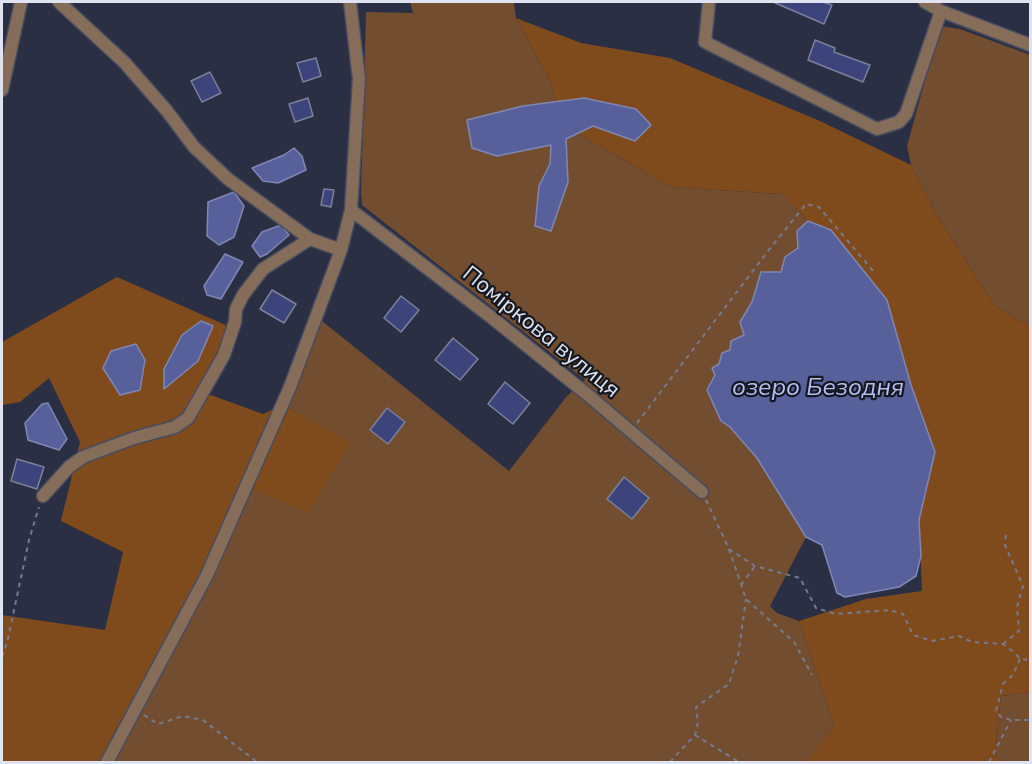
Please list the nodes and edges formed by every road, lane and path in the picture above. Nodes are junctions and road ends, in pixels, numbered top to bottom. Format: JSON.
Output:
{"nodes":[{"id":1,"x":21,"y":2,"type":"edge"},
{"id":2,"x":59,"y":2,"type":"edge"},
{"id":3,"x":350,"y":2,"type":"edge"},
{"id":4,"x":709,"y":2,"type":"edge"},
{"id":5,"x":925,"y":2,"type":"edge"},
{"id":6,"x":941,"y":11,"type":"junction"},
{"id":7,"x":1030,"y":45,"type":"edge"},
{"id":8,"x":2,"y":90,"type":"edge"},
{"id":9,"x":351,"y":210,"type":"junction"},
{"id":10,"x":310,"y":239,"type":"junction"},
{"id":11,"x":342,"y":250,"type":"junction"},
{"id":12,"x":874,"y":272,"type":"dead end"},
{"id":13,"x":630,"y":432,"type":"junction"},
{"id":14,"x":702,"y":492,"type":"joint"},
{"id":15,"x":43,"y":496,"type":"joint"},
{"id":16,"x":1006,"y":533,"type":"dead end"},
{"id":17,"x":729,"y":549,"type":"junction"},
{"id":18,"x":755,"y":566,"type":"junction"},
{"id":19,"x":741,"y":585,"type":"junction"},
{"id":20,"x":746,"y":599,"type":"junction"},
{"id":21,"x":1003,"y":644,"type":"junction"},
{"id":22,"x":2,"y":657,"type":"edge"},
{"id":23,"x":1020,"y":659,"type":"junction"},
{"id":24,"x":1030,"y":660,"type":"edge"},
{"id":25,"x":812,"y":675,"type":"dead end"},
{"id":26,"x":136,"y":709,"type":"junction"},
{"id":27,"x":1011,"y":720,"type":"junction"},
{"id":28,"x":1030,"y":720,"type":"edge"},
{"id":29,"x":695,"y":735,"type":"junction"},
{"id":30,"x":107,"y":762,"type":"edge"},
{"id":31,"x":257,"y":762,"type":"edge"},
{"id":32,"x":670,"y":762,"type":"edge"},
{"id":33,"x":739,"y":762,"type":"edge"},
{"id":34,"x":989,"y":762,"type":"edge"}],
"edges":[{"from":1,"to":8,"type":"street"},
{"from":2,"to":10,"type":"street"},
{"from":3,"to":9,"type":"street"},
{"from":4,"to":6,"type":"street"},
{"from":5,"to":6,"type":"street"},
{"from":6,"to":7,"type":"street"},
{"from":9,"to":11,"type":"street"},
{"from":9,"to":13,"type":"street","name":"Поміркова вулиця"},
{"from":10,"to":11,"type":"street"},
{"from":10,"to":15,"type":"street"},
{"from":11,"to":26,"type":"street"},
{"from":12,"to":13,"type":"path"},
{"from":13,"to":14,"type":"street","name":"Поміркова вулиця"},
{"from":14,"to":17,"type":"path"},
{"from":15,"to":22,"type":"path"},
{"from":16,"to":21,"type":"path"},
{"from":17,"to":18,"type":"path"},
{"from":17,"to":19,"type":"path"},
{"from":18,"to":19,"type":"path"},
{"from":18,"to":21,"type":"path"},
{"from":19,"to":20,"type":"path"},
{"from":20,"to":25,"type":"path"},
{"from":20,"to":29,"type":"path"},
{"from":21,"to":23,"type":"path"},
{"from":23,"to":24,"type":"path"},
{"from":23,"to":27,"type":"path"},
{"from":26,"to":30,"type":"street"},
{"from":26,"to":31,"type":"path"},
{"from":27,"to":28,"type":"path"},
{"from":27,"to":34,"type":"path"},
{"from":29,"to":32,"type":"path"},
{"from":29,"to":33,"type":"path"}]}
